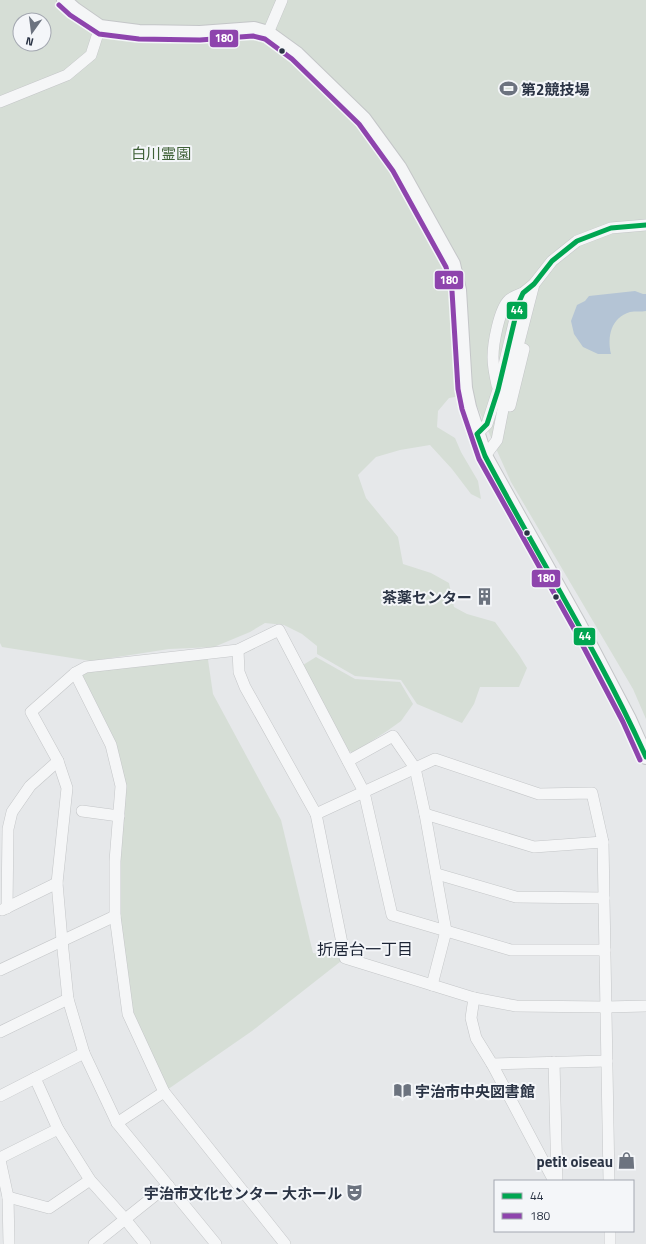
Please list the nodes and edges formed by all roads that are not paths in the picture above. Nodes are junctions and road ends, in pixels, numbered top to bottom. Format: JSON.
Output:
{"nodes":[{"id":1,"x":64,"y":0,"type":"edge"},
{"id":2,"x":282,"y":0,"type":"edge"},
{"id":3,"x":100,"y":28,"type":"junction"},
{"id":4,"x":268,"y":33,"type":"junction"},
{"id":5,"x":0,"y":102,"type":"edge"},
{"id":6,"x":646,"y":225,"type":"edge"},
{"id":7,"x":534,"y":284,"type":"junction"},
{"id":8,"x":519,"y":295,"type":"junction"},
{"id":9,"x":498,"y":390,"type":"junction"},
{"id":10,"x":477,"y":434,"type":"junction"},
{"id":11,"x":485,"y":456,"type":"junction"},
{"id":12,"x":238,"y":650,"type":"junction"},
{"id":13,"x":74,"y":673,"type":"junction"},
{"id":14,"x":646,"y":757,"type":"edge"},
{"id":15,"x":58,"y":761,"type":"junction"},
{"id":16,"x":348,"y":761,"type":"junction"},
{"id":17,"x":415,"y":768,"type":"junction"},
{"id":18,"x":364,"y":792,"type":"junction"},
{"id":19,"x":73,"y":810,"type":"junction"},
{"id":20,"x":316,"y":814,"type":"junction"},
{"id":21,"x":426,"y":814,"type":"junction"},
{"id":22,"x":119,"y":816,"type":"junction"},
{"id":23,"x":4,"y":829,"type":"edge"},
{"id":24,"x":603,"y":842,"type":"junction"},
{"id":25,"x":437,"y":874,"type":"junction"},
{"id":26,"x":57,"y":883,"type":"junction"},
{"id":27,"x":604,"y":898,"type":"junction"},
{"id":28,"x":3,"y":910,"type":"edge"},
{"id":29,"x":115,"y":916,"type":"junction"},
{"id":30,"x":446,"y":930,"type":"junction"},
{"id":31,"x":62,"y":940,"type":"junction"},
{"id":32,"x":605,"y":950,"type":"junction"},
{"id":33,"x":0,"y":970,"type":"edge"},
{"id":34,"x":432,"y":985,"type":"junction"},
{"id":35,"x":474,"y":998,"type":"junction"},
{"id":36,"x":68,"y":999,"type":"junction"},
{"id":37,"x":646,"y":1006,"type":"edge"},
{"id":38,"x":606,"y":1007,"type":"junction"},
{"id":39,"x":0,"y":1032,"type":"edge"},
{"id":40,"x":84,"y":1053,"type":"junction"},
{"id":41,"x":607,"y":1061,"type":"junction"},
{"id":42,"x":554,"y":1062,"type":"junction"},
{"id":43,"x":492,"y":1064,"type":"junction"},
{"id":44,"x":35,"y":1078,"type":"junction"},
{"id":45,"x":164,"y":1092,"type":"junction"},
{"id":46,"x":0,"y":1096,"type":"edge"},
{"id":47,"x":117,"y":1123,"type":"junction"},
{"id":48,"x":58,"y":1129,"type":"junction"},
{"id":49,"x":0,"y":1159,"type":"edge"},
{"id":50,"x":90,"y":1180,"type":"junction"},
{"id":51,"x":553,"y":1180,"type":"edge"},
{"id":52,"x":557,"y":1180,"type":"edge"},
{"id":53,"x":609,"y":1180,"type":"edge"},
{"id":54,"x":168,"y":1186,"type":"junction"},
{"id":55,"x":8,"y":1197,"type":"junction"},
{"id":56,"x":126,"y":1219,"type":"junction"},
{"id":57,"x":610,"y":1232,"type":"edge"},
{"id":58,"x":9,"y":1244,"type":"edge"},
{"id":59,"x":94,"y":1244,"type":"edge"},
{"id":60,"x":145,"y":1244,"type":"edge"},
{"id":61,"x":216,"y":1244,"type":"edge"},
{"id":62,"x":285,"y":1244,"type":"edge"},
{"id":63,"x":610,"y":1244,"type":"edge"}],
"edges":[{"from":1,"to":3,"type":"street"},
{"from":2,"to":4,"type":"street"},
{"from":3,"to":4,"type":"street"},
{"from":3,"to":5,"type":"street"},
{"from":4,"to":10,"type":"street"},
{"from":6,"to":7,"type":"street"},
{"from":7,"to":8,"type":"street"},
{"from":7,"to":11,"type":"street"},
{"from":8,"to":9,"type":"street"},
{"from":8,"to":9,"type":"street"},
{"from":9,"to":10,"type":"street"},
{"from":10,"to":11,"type":"street"},
{"from":11,"to":14,"type":"street"},
{"from":12,"to":13,"type":"street"},
{"from":12,"to":16,"type":"street"},
{"from":12,"to":20,"type":"street"},
{"from":13,"to":15,"type":"street"},
{"from":13,"to":22,"type":"street"},
{"from":15,"to":19,"type":"street"},
{"from":15,"to":23,"type":"street"},
{"from":16,"to":17,"type":"street"},
{"from":16,"to":18,"type":"street"},
{"from":17,"to":18,"type":"street"},
{"from":17,"to":21,"type":"street"},
{"from":17,"to":24,"type":"street"},
{"from":18,"to":20,"type":"street"},
{"from":18,"to":30,"type":"street"},
{"from":19,"to":22,"type":"street"},
{"from":19,"to":26,"type":"street"},
{"from":20,"to":34,"type":"street"},
{"from":21,"to":24,"type":"street"},
{"from":21,"to":25,"type":"street"},
{"from":22,"to":29,"type":"street"},
{"from":23,"to":28,"type":"street"},
{"from":24,"to":27,"type":"street"},
{"from":25,"to":27,"type":"street"},
{"from":25,"to":30,"type":"street"},
{"from":26,"to":28,"type":"street"},
{"from":26,"to":31,"type":"street"},
{"from":27,"to":32,"type":"street"},
{"from":29,"to":31,"type":"street"},
{"from":29,"to":45,"type":"street"},
{"from":30,"to":32,"type":"street"},
{"from":30,"to":34,"type":"street"},
{"from":31,"to":33,"type":"street"},
{"from":31,"to":36,"type":"street"},
{"from":32,"to":38,"type":"street"},
{"from":34,"to":35,"type":"street"},
{"from":35,"to":38,"type":"street"},
{"from":35,"to":43,"type":"street"},
{"from":36,"to":39,"type":"street"},
{"from":36,"to":40,"type":"street"},
{"from":37,"to":38,"type":"street"},
{"from":38,"to":41,"type":"street"},
{"from":40,"to":44,"type":"street"},
{"from":40,"to":47,"type":"street"},
{"from":41,"to":42,"type":"street"},
{"from":41,"to":53,"type":"street"},
{"from":42,"to":43,"type":"street"},
{"from":42,"to":52,"type":"street"},
{"from":43,"to":51,"type":"street"},
{"from":44,"to":46,"type":"street"},
{"from":44,"to":48,"type":"street"},
{"from":45,"to":47,"type":"street"},
{"from":45,"to":62,"type":"street"},
{"from":47,"to":54,"type":"street"},
{"from":48,"to":49,"type":"street"},
{"from":48,"to":50,"type":"street"},
{"from":49,"to":55,"type":"street"},
{"from":50,"to":55,"type":"street"},
{"from":50,"to":56,"type":"street"},
{"from":54,"to":56,"type":"street"},
{"from":54,"to":61,"type":"street"},
{"from":55,"to":58,"type":"street"},
{"from":56,"to":59,"type":"street"},
{"from":56,"to":60,"type":"street"},
{"from":57,"to":63,"type":"street"}]}
